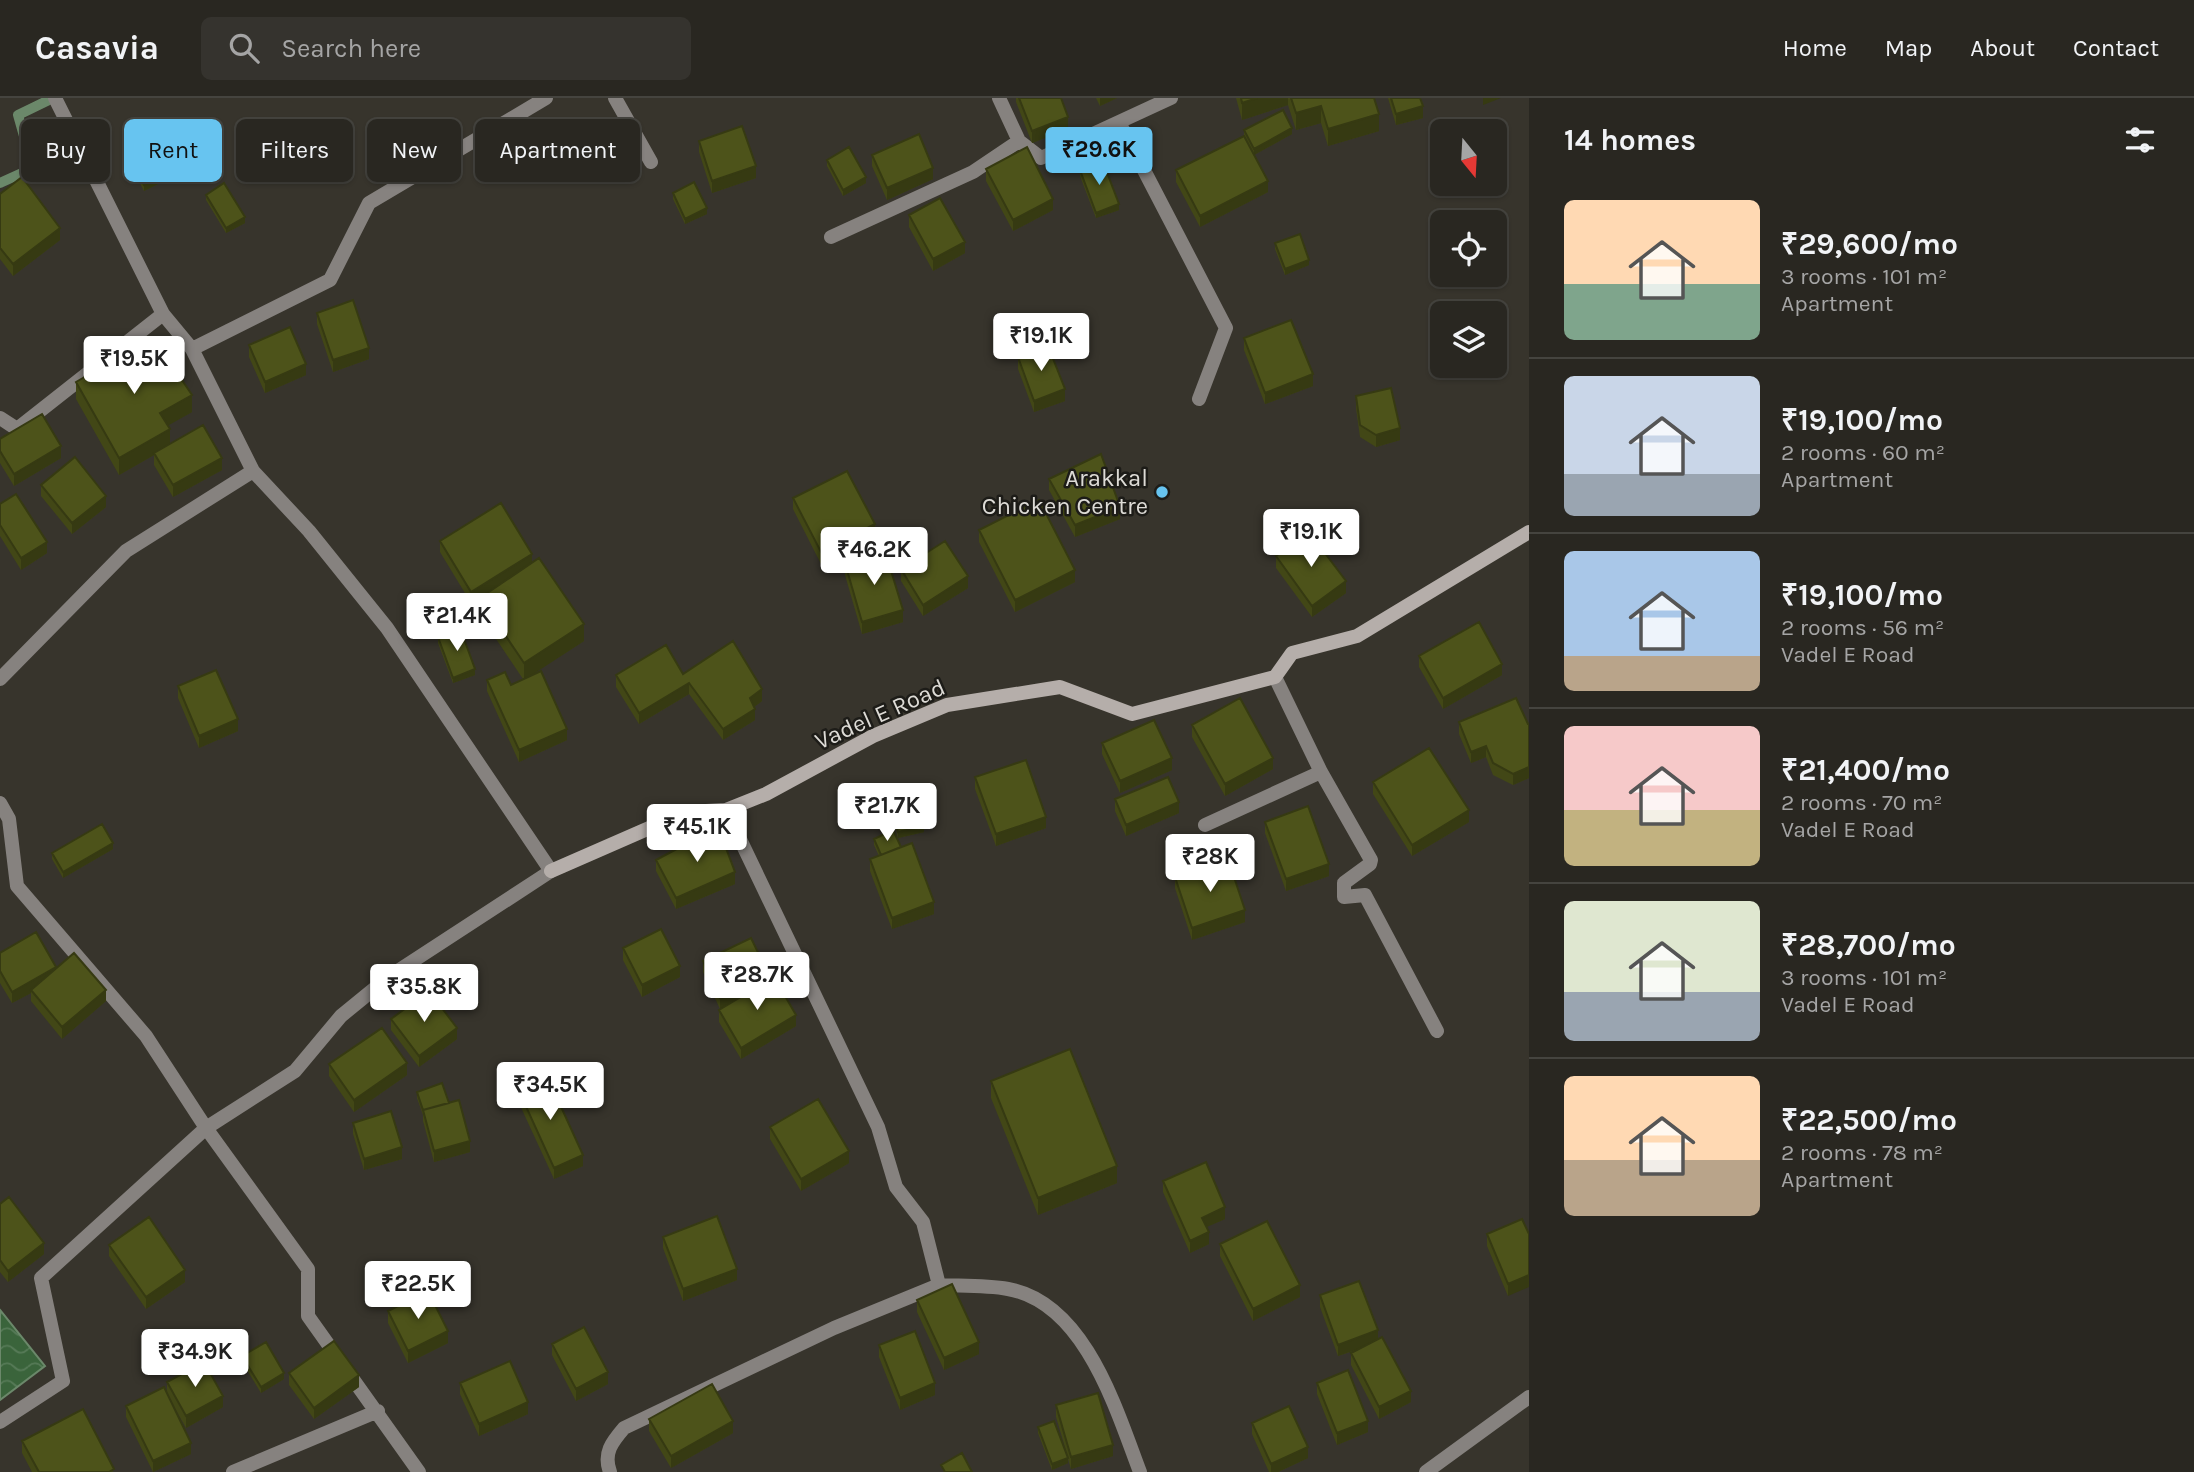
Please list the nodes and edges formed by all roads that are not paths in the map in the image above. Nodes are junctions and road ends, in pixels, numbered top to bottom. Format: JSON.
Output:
{"nodes":[{"id":1,"x":55,"y":98,"type":"edge"},
{"id":2,"x":546,"y":98,"type":"edge"},
{"id":3,"x":615,"y":98,"type":"edge"},
{"id":4,"x":999,"y":98,"type":"edge"},
{"id":5,"x":1171,"y":98,"type":"edge"},
{"id":6,"x":1120,"y":124,"type":"junction"},
{"id":7,"x":1019,"y":141,"type":"junction"},
{"id":8,"x":651,"y":162,"type":"dead end"},
{"id":9,"x":831,"y":237,"type":"dead end"},
{"id":10,"x":163,"y":314,"type":"junction"},
{"id":11,"x":192,"y":349,"type":"junction"},
{"id":12,"x":1199,"y":399,"type":"dead end"},
{"id":13,"x":0,"y":418,"type":"edge"},
{"id":14,"x":253,"y":471,"type":"junction"},
{"id":15,"x":1529,"y":532,"type":"edge"},
{"id":16,"x":1275,"y":677,"type":"junction"},
{"id":17,"x":0,"y":679,"type":"edge"},
{"id":18,"x":1321,"y":772,"type":"junction"},
{"id":19,"x":0,"y":803,"type":"edge"},
{"id":20,"x":726,"y":810,"type":"junction"},
{"id":21,"x":1205,"y":825,"type":"dead end"},
{"id":22,"x":551,"y":871,"type":"junction"},
{"id":23,"x":1437,"y":1031,"type":"dead end"},
{"id":24,"x":206,"y":1128,"type":"junction"},
{"id":25,"x":939,"y":1285,"type":"junction"},
{"id":26,"x":1529,"y":1397,"type":"edge"},
{"id":27,"x":378,"y":1411,"type":"junction"},
{"id":28,"x":0,"y":1422,"type":"edge"},
{"id":29,"x":233,"y":1472,"type":"edge"},
{"id":30,"x":419,"y":1472,"type":"edge"},
{"id":31,"x":610,"y":1472,"type":"edge"},
{"id":32,"x":1140,"y":1472,"type":"edge"},
{"id":33,"x":1426,"y":1472,"type":"edge"}],
"edges":[{"from":1,"to":10,"type":"street"},
{"from":2,"to":11,"type":"street"},
{"from":3,"to":8,"type":"street"},
{"from":4,"to":7,"type":"street"},
{"from":5,"to":6,"type":"street"},
{"from":6,"to":7,"type":"street"},
{"from":6,"to":12,"type":"street"},
{"from":7,"to":9,"type":"street"},
{"from":10,"to":11,"type":"street"},
{"from":10,"to":13,"type":"street"},
{"from":11,"to":14,"type":"street"},
{"from":14,"to":17,"type":"street"},
{"from":14,"to":22,"type":"street"},
{"from":15,"to":16,"type":"street"},
{"from":16,"to":18,"type":"street"},
{"from":16,"to":20,"type":"street","name":"Vadel E Road"},
{"from":18,"to":21,"type":"street"},
{"from":18,"to":23,"type":"street"},
{"from":19,"to":24,"type":"street"},
{"from":20,"to":22,"type":"street","name":"Vadel E Road"},
{"from":20,"to":25,"type":"street"},
{"from":22,"to":24,"type":"street"},
{"from":24,"to":27,"type":"street"},
{"from":24,"to":28,"type":"street"},
{"from":25,"to":31,"type":"street"},
{"from":25,"to":32,"type":"street"},
{"from":26,"to":33,"type":"street"},
{"from":27,"to":29,"type":"street"},
{"from":27,"to":30,"type":"street"}]}
